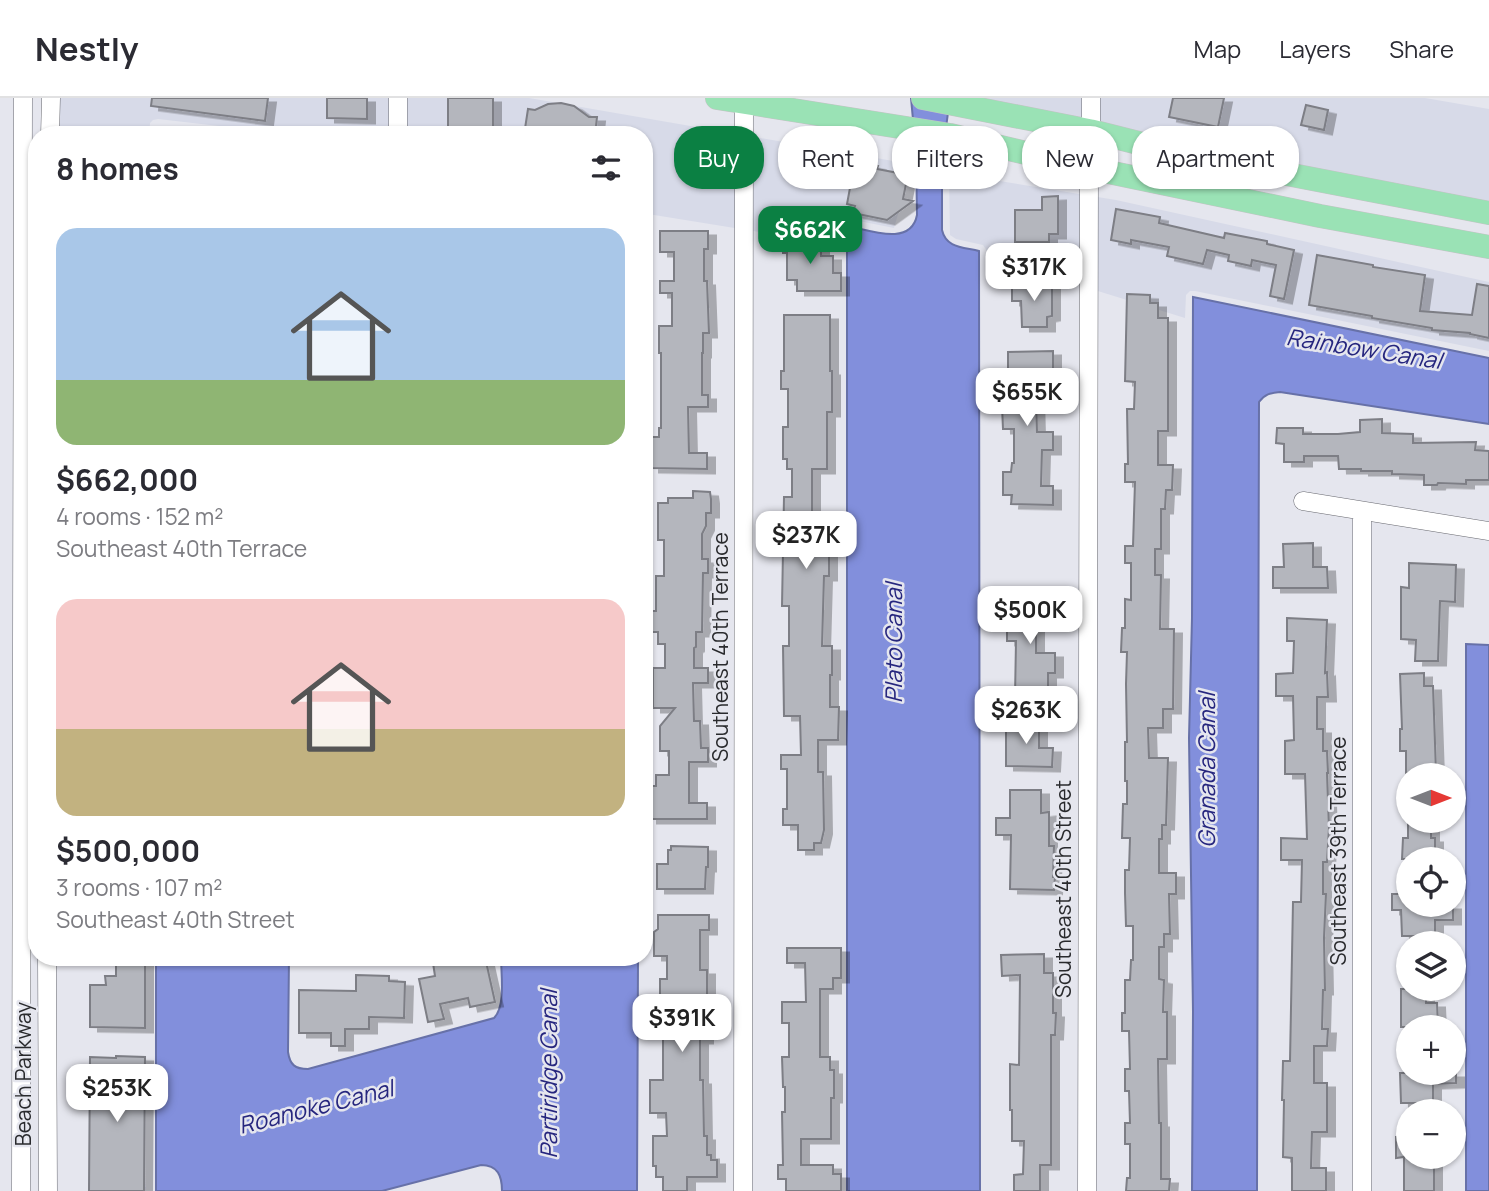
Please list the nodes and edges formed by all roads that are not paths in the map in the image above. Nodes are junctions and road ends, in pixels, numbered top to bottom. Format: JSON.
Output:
{"nodes":[{"id":1,"x":23,"y":98,"type":"edge"},
{"id":2,"x":51,"y":98,"type":"edge"},
{"id":3,"x":398,"y":98,"type":"edge"},
{"id":4,"x":717,"y":98,"type":"edge"},
{"id":5,"x":923,"y":98,"type":"edge"},
{"id":6,"x":1091,"y":98,"type":"edge"},
{"id":7,"x":743,"y":100,"type":"edge"},
{"id":8,"x":50,"y":126,"type":"edge"},
{"id":9,"x":398,"y":126,"type":"edge"},
{"id":10,"x":1065,"y":126,"type":"edge"},
{"id":11,"x":1091,"y":126,"type":"edge"},
{"id":12,"x":1022,"y":152,"type":"edge"},
{"id":13,"x":1118,"y":174,"type":"edge"},
{"id":14,"x":1299,"y":176,"type":"edge"},
{"id":15,"x":1089,"y":189,"type":"edge"},
{"id":16,"x":1489,"y":213,"type":"edge"},
{"id":17,"x":1489,"y":247,"type":"edge"},
{"id":18,"x":28,"y":366,"type":"edge"},
{"id":19,"x":1303,"y":501,"type":"dead end"},
{"id":20,"x":1362,"y":512,"type":"junction"},
{"id":21,"x":1489,"y":531,"type":"edge"},
{"id":22,"x":28,"y":794,"type":"edge"},
{"id":23,"x":47,"y":966,"type":"edge"},
{"id":24,"x":22,"y":1019,"type":"junction"},
{"id":25,"x":47,"y":1019,"type":"junction"},
{"id":26,"x":21,"y":1191,"type":"edge"},
{"id":27,"x":48,"y":1191,"type":"edge"},
{"id":28,"x":743,"y":1191,"type":"edge"},
{"id":29,"x":1087,"y":1191,"type":"edge"},
{"id":30,"x":1362,"y":1191,"type":"edge"}],
"edges":[{"from":1,"to":18,"type":"street","name":"Beach Parkway"},
{"from":2,"to":8,"type":"street"},
{"from":3,"to":9,"type":"street"},
{"from":4,"to":7,"type":"main road"},
{"from":5,"to":10,"type":"main road"},
{"from":6,"to":11,"type":"street"},
{"from":7,"to":12,"type":"main road"},
{"from":7,"to":28,"type":"street","name":"Southeast 40th Terrace"},
{"from":13,"to":17,"type":"main road"},
{"from":14,"to":16,"type":"main road"},
{"from":15,"to":29,"type":"street","name":"Southeast 40th Street"},
{"from":19,"to":20,"type":"street"},
{"from":20,"to":21,"type":"street"},
{"from":20,"to":30,"type":"street","name":"Southeast 39th Terrace"},
{"from":22,"to":24,"type":"street","name":"Beach Parkway"},
{"from":23,"to":25,"type":"street","name":"Beach Parkway"},
{"from":24,"to":25,"type":"street"},
{"from":24,"to":26,"type":"street","name":"Beach Parkway"},
{"from":25,"to":27,"type":"street","name":"Beach Parkway"}]}
